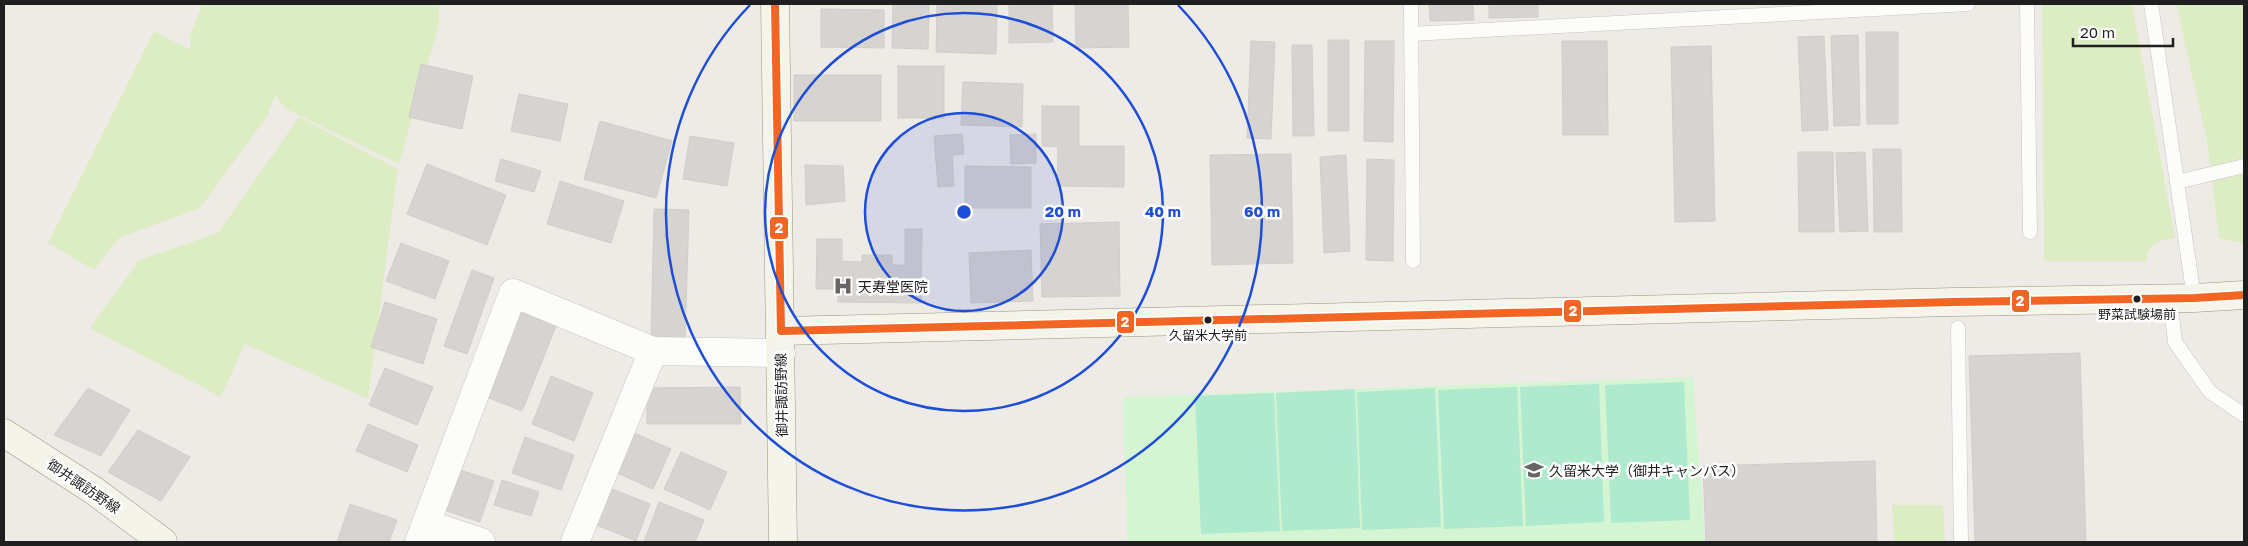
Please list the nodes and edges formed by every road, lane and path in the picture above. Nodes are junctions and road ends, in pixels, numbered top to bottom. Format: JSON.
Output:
{"nodes":[{"id":1,"x":775,"y":4,"type":"edge"},
{"id":2,"x":1411,"y":4,"type":"edge"},
{"id":3,"x":1968,"y":4,"type":"edge"},
{"id":4,"x":2027,"y":4,"type":"edge"},
{"id":5,"x":2151,"y":4,"type":"edge"},
{"id":6,"x":1901,"y":6,"type":"edge"},
{"id":7,"x":1411,"y":34,"type":"junction"},
{"id":8,"x":2244,"y":164,"type":"edge"},
{"id":9,"x":2177,"y":182,"type":"junction"},
{"id":10,"x":2030,"y":232,"type":"dead end"},
{"id":11,"x":1413,"y":261,"type":"dead end"},
{"id":12,"x":2244,"y":295,"type":"edge"},
{"id":13,"x":2182,"y":299,"type":"junction"},
{"id":14,"x":1958,"y":328,"type":"dead end"},
{"id":15,"x":781,"y":342,"type":"junction"},
{"id":16,"x":653,"y":351,"type":"junction"},
{"id":17,"x":2244,"y":416,"type":"edge"},
{"id":18,"x":4,"y":433,"type":"edge"},
{"id":19,"x":422,"y":533,"type":"edge"},
{"id":20,"x":163,"y":542,"type":"edge"},
{"id":21,"x":481,"y":542,"type":"edge"},
{"id":22,"x":575,"y":542,"type":"edge"},
{"id":23,"x":783,"y":542,"type":"edge"},
{"id":24,"x":1961,"y":542,"type":"edge"}],
"edges":[{"from":1,"to":15,"type":"main road","name":"御井諏訪野線"},
{"from":2,"to":7,"type":"lane"},
{"from":3,"to":6,"type":"lane"},
{"from":4,"to":10,"type":"lane"},
{"from":5,"to":9,"type":"lane"},
{"from":6,"to":7,"type":"lane"},
{"from":7,"to":11,"type":"lane"},
{"from":8,"to":9,"type":"lane"},
{"from":9,"to":13,"type":"lane"},
{"from":12,"to":13,"type":"main road"},
{"from":13,"to":15,"type":"main road"},
{"from":13,"to":17,"type":"lane"},
{"from":14,"to":24,"type":"lane"},
{"from":15,"to":16,"type":"street"},
{"from":15,"to":23,"type":"main road","name":"御井諏訪野線"},
{"from":16,"to":19,"type":"street"},
{"from":16,"to":22,"type":"street"},
{"from":18,"to":20,"type":"main road","name":"御井諏訪野線"},
{"from":19,"to":21,"type":"street"}]}
